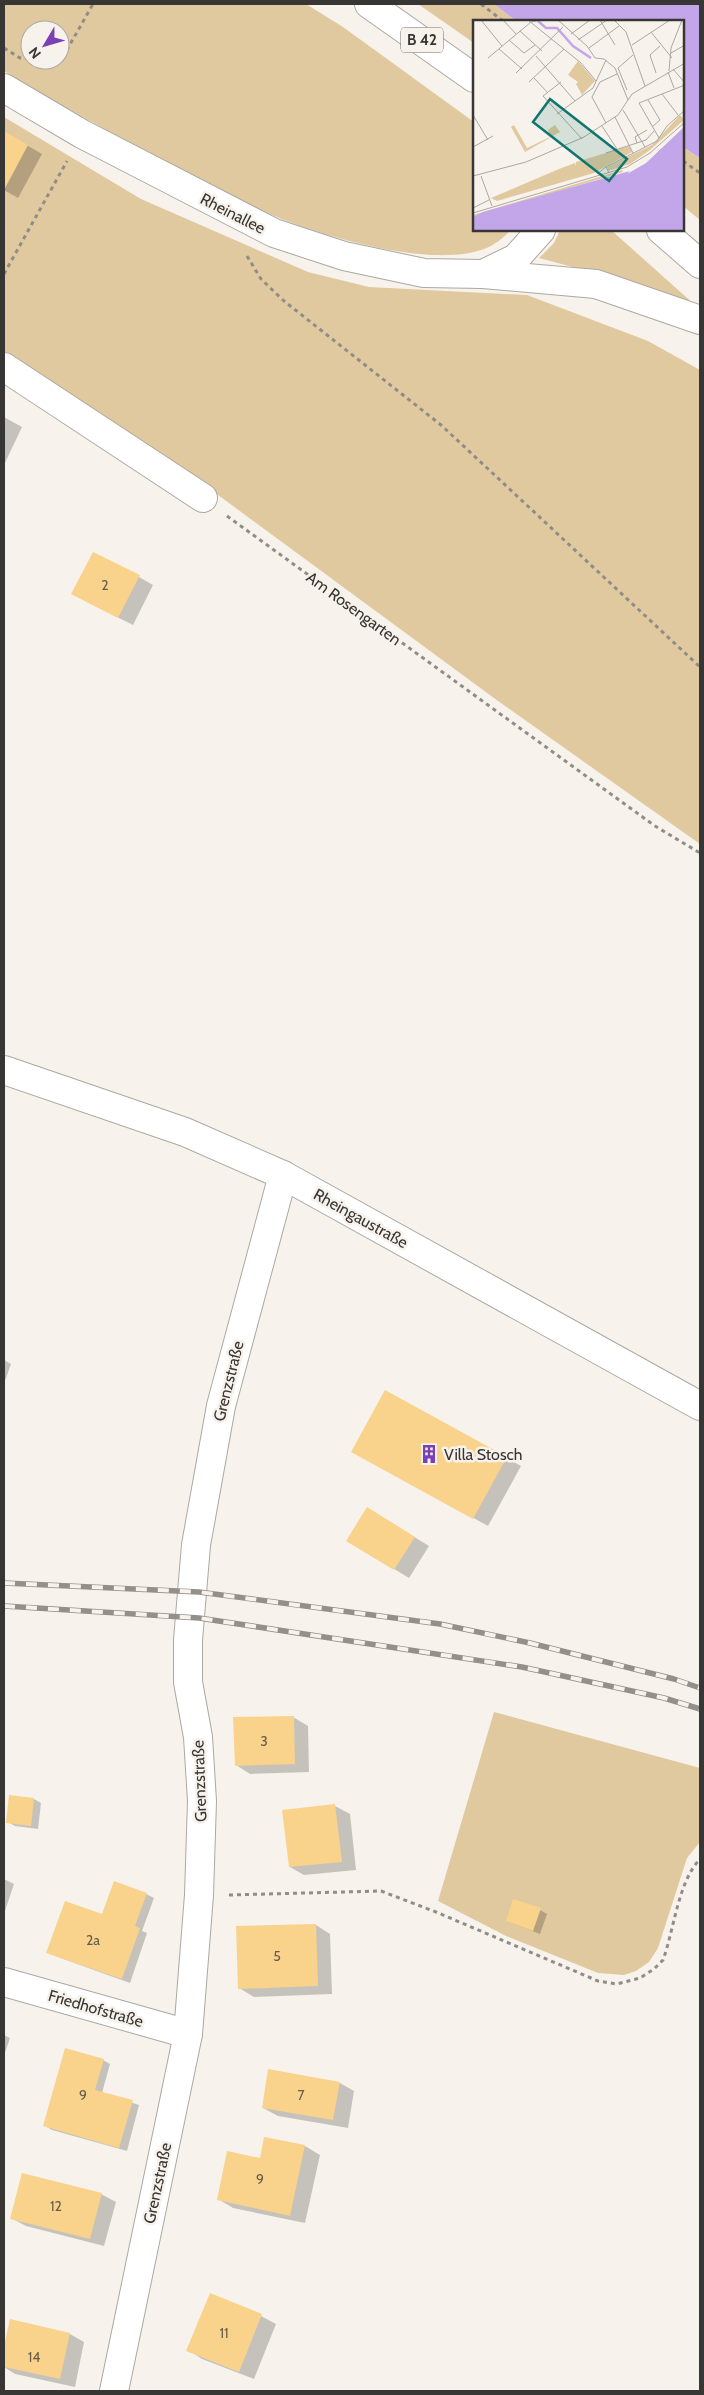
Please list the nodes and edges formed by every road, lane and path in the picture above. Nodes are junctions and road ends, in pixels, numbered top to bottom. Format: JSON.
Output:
{"nodes":[{"id":1,"x":92,"y":4,"type":"edge"},
{"id":2,"x":369,"y":4,"type":"edge"},
{"id":3,"x":482,"y":4,"type":"edge"},
{"id":4,"x":502,"y":20,"type":"edge"},
{"id":5,"x":70,"y":44,"type":"edge"},
{"id":6,"x":4,"y":48,"type":"edge"},
{"id":7,"x":20,"y":58,"type":"edge"},
{"id":8,"x":473,"y":77,"type":"edge"},
{"id":9,"x":4,"y":88,"type":"edge"},
{"id":10,"x":82,"y":134,"type":"junction"},
{"id":11,"x":684,"y":161,"type":"edge"},
{"id":12,"x":700,"y":173,"type":"edge"},
{"id":13,"x":236,"y":214,"type":"junction"},
{"id":14,"x":540,"y":231,"type":"edge"},
{"id":15,"x":662,"y":231,"type":"edge"},
{"id":16,"x":700,"y":264,"type":"edge"},
{"id":17,"x":4,"y":274,"type":"edge"},
{"id":18,"x":484,"y":274,"type":"junction"},
{"id":19,"x":700,"y":320,"type":"edge"},
{"id":20,"x":4,"y":368,"type":"edge"},
{"id":21,"x":203,"y":498,"type":"joint"},
{"id":22,"x":700,"y":667,"type":"edge"},
{"id":23,"x":700,"y":853,"type":"edge"},
{"id":24,"x":4,"y":1070,"type":"edge"},
{"id":25,"x":283,"y":1175,"type":"junction"},
{"id":26,"x":700,"y":1406,"type":"edge"},
{"id":27,"x":700,"y":1858,"type":"edge"},
{"id":28,"x":199,"y":1895,"type":"junction"},
{"id":29,"x":4,"y":1982,"type":"edge"},
{"id":30,"x":188,"y":2034,"type":"junction"},
{"id":31,"x":114,"y":2391,"type":"edge"}],
"edges":[{"from":1,"to":5,"type":"path"},
{"from":2,"to":8,"type":"street","number":"B 42"},
{"from":3,"to":4,"type":"path"},
{"from":6,"to":7,"type":"path"},
{"from":9,"to":10,"type":"street","name":"Rheinallee"},
{"from":10,"to":13,"type":"street","name":"Rheinallee"},
{"from":10,"to":17,"type":"path"},
{"from":11,"to":12,"type":"path"},
{"from":13,"to":18,"type":"street","name":"Rheinallee"},
{"from":13,"to":22,"type":"path"},
{"from":14,"to":18,"type":"street"},
{"from":15,"to":16,"type":"street"},
{"from":18,"to":19,"type":"street","name":"Rheinallee"},
{"from":20,"to":21,"type":"street"},
{"from":21,"to":23,"type":"path","name":"Am Rosengarten"},
{"from":24,"to":25,"type":"street","name":"Rheingaustraße"},
{"from":25,"to":26,"type":"street","name":"Rheingaustraße"},
{"from":25,"to":28,"type":"street","name":"Grenzstraße"},
{"from":27,"to":28,"type":"path"},
{"from":28,"to":30,"type":"street","name":"Grenzstraße"},
{"from":29,"to":30,"type":"street","name":"Friedhofstraße"},
{"from":30,"to":31,"type":"street","name":"Grenzstraße"}]}
